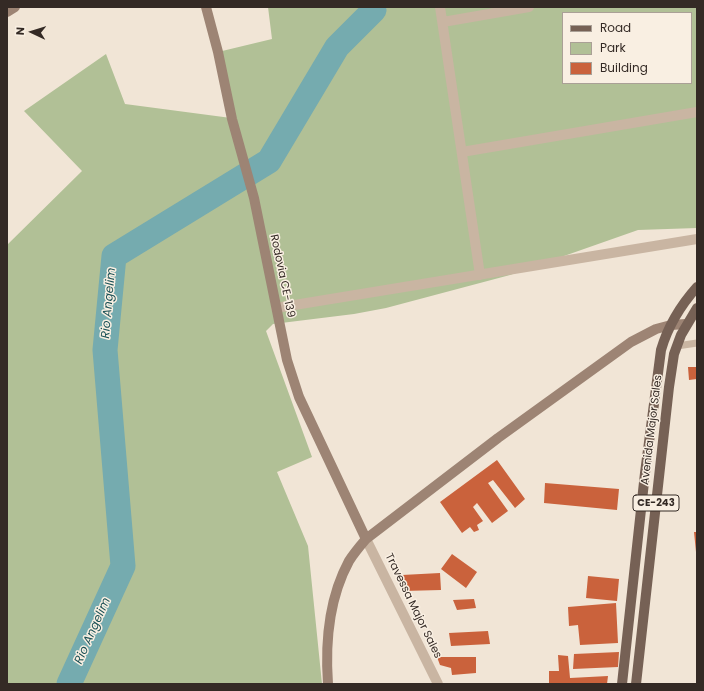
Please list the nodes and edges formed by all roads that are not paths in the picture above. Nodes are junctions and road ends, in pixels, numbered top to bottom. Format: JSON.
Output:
{"nodes":[{"id":1,"x":15,"y":7,"type":"edge"},
{"id":2,"x":206,"y":7,"type":"edge"},
{"id":3,"x":440,"y":7,"type":"edge"},
{"id":4,"x":529,"y":7,"type":"edge"},
{"id":5,"x":7,"y":12,"type":"edge"},
{"id":6,"x":442,"y":22,"type":"junction"},
{"id":7,"x":697,"y":112,"type":"edge"},
{"id":8,"x":462,"y":152,"type":"junction"},
{"id":9,"x":697,"y":239,"type":"edge"},
{"id":10,"x":480,"y":275,"type":"junction"},
{"id":11,"x":697,"y":287,"type":"edge"},
{"id":12,"x":276,"y":308,"type":"junction"},
{"id":13,"x":697,"y":308,"type":"edge"},
{"id":14,"x":686,"y":324,"type":"junction"},
{"id":15,"x":671,"y":325,"type":"junction"},
{"id":16,"x":697,"y":342,"type":"edge"},
{"id":17,"x":677,"y":346,"type":"junction"},
{"id":18,"x":366,"y":539,"type":"junction"},
{"id":19,"x":328,"y":684,"type":"edge"},
{"id":20,"x":438,"y":684,"type":"edge"},
{"id":21,"x":622,"y":684,"type":"edge"},
{"id":22,"x":636,"y":684,"type":"edge"}],
"edges":[{"from":1,"to":5,"type":"street"},
{"from":2,"to":12,"type":"street","name":"Rodovia CE-139"},
{"from":3,"to":6,"type":"street"},
{"from":4,"to":6,"type":"street"},
{"from":6,"to":8,"type":"street"},
{"from":7,"to":8,"type":"street"},
{"from":8,"to":10,"type":"street"},
{"from":9,"to":10,"type":"street"},
{"from":10,"to":12,"type":"street"},
{"from":11,"to":15,"type":"main road","number":"CE-243"},
{"from":12,"to":18,"type":"street","name":"Rodovia CE-139"},
{"from":13,"to":14,"type":"main road","number":"CE-243"},
{"from":14,"to":15,"type":"street"},
{"from":14,"to":17,"type":"main road","name":"Avenida Major Sales","number":"CE-243"},
{"from":15,"to":18,"type":"street"},
{"from":15,"to":21,"type":"main road","name":"Avenida Major Sales","number":"CE-243"},
{"from":16,"to":17,"type":"lane"},
{"from":17,"to":22,"type":"main road","name":"Avenida Major Sales","number":"CE-243"},
{"from":18,"to":19,"type":"street"},
{"from":18,"to":20,"type":"street","name":"Travessa Major Sales"}]}
